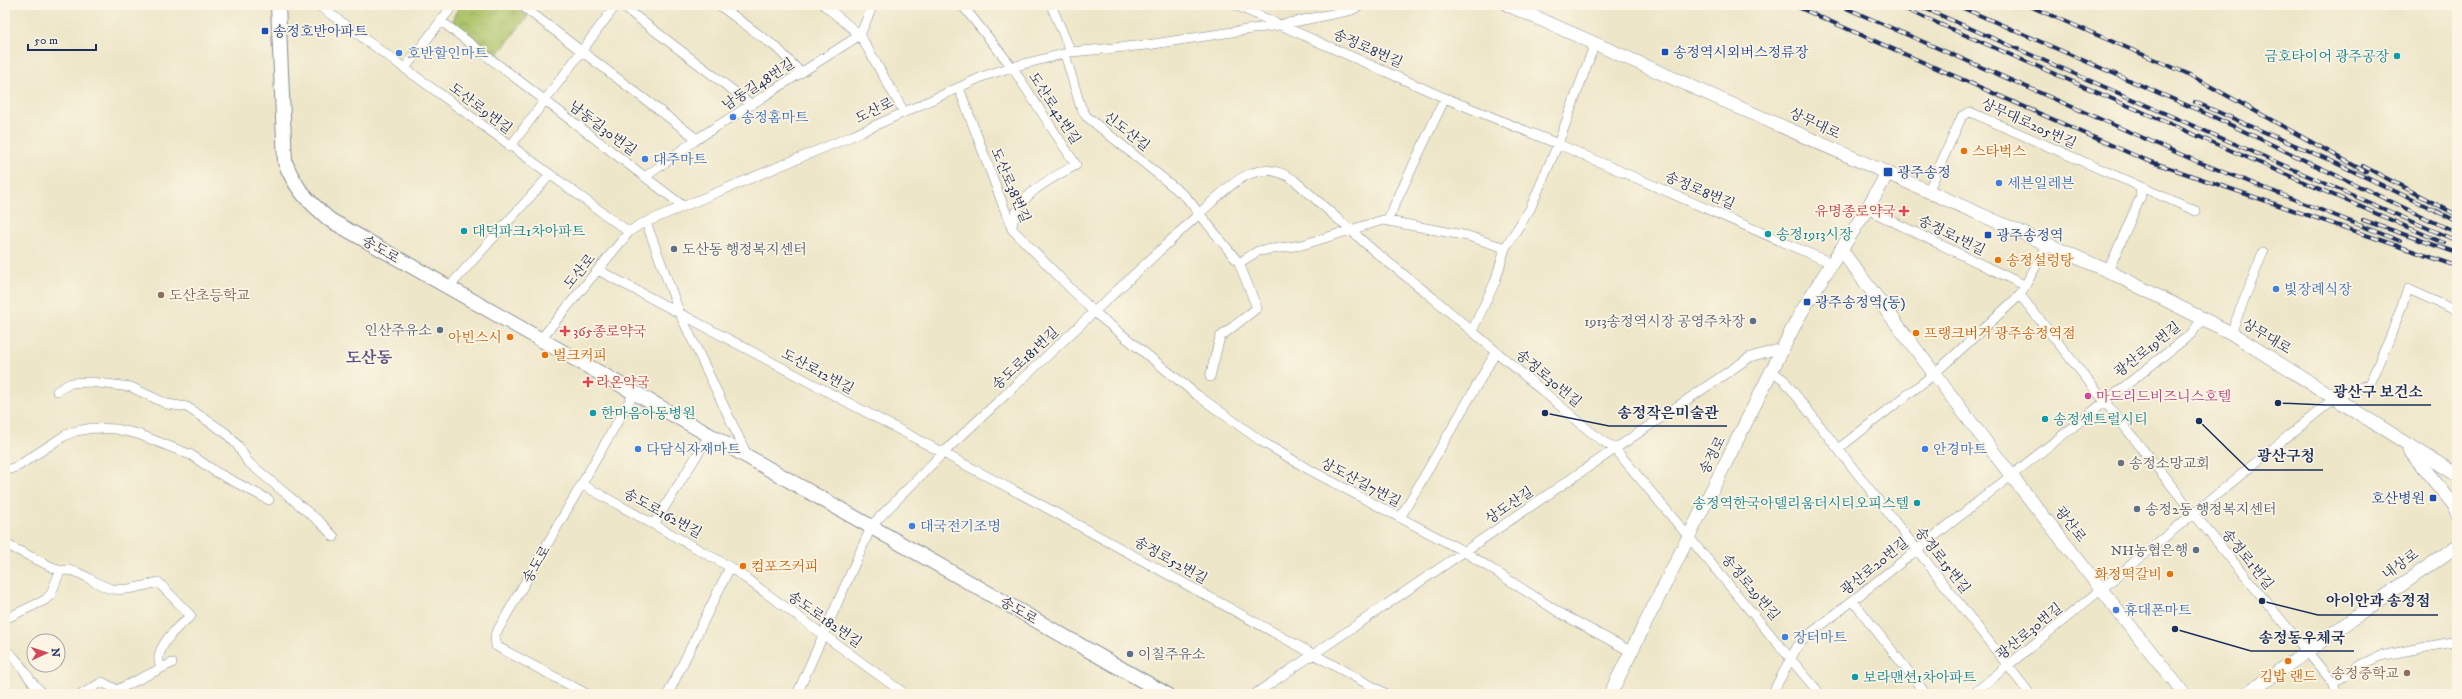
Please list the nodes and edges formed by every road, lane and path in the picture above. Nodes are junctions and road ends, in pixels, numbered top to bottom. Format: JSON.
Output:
{"nodes":[{"id":1,"x":278,"y":5,"type":"edge"},
{"id":2,"x":318,"y":5,"type":"edge"},
{"id":3,"x":453,"y":5,"type":"edge"},
{"id":4,"x":521,"y":5,"type":"edge"},
{"id":5,"x":616,"y":5,"type":"edge"},
{"id":6,"x":621,"y":5,"type":"edge"},
{"id":7,"x":719,"y":5,"type":"edge"},
{"id":8,"x":824,"y":5,"type":"edge"},
{"id":9,"x":873,"y":5,"type":"edge"},
{"id":10,"x":962,"y":5,"type":"edge"},
{"id":11,"x":1051,"y":5,"type":"edge"},
{"id":12,"x":1235,"y":5,"type":"edge"},
{"id":13,"x":1360,"y":5,"type":"edge"},
{"id":14,"x":1508,"y":5,"type":"edge"},
{"id":15,"x":441,"y":21,"type":"junction"},
{"id":16,"x":1279,"y":25,"type":"junction"},
{"id":17,"x":860,"y":35,"type":"junction"},
{"id":18,"x":1595,"y":43,"type":"junction"},
{"id":19,"x":581,"y":50,"type":"junction"},
{"id":20,"x":1068,"y":53,"type":"junction"},
{"id":21,"x":1012,"y":67,"type":"junction"},
{"id":22,"x":405,"y":68,"type":"junction"},
{"id":23,"x":800,"y":72,"type":"junction"},
{"id":24,"x":959,"y":88,"type":"junction"},
{"id":25,"x":1445,"y":98,"type":"junction"},
{"id":26,"x":543,"y":101,"type":"junction"},
{"id":27,"x":752,"y":105,"type":"junction"},
{"id":28,"x":904,"y":112,"type":"junction"},
{"id":29,"x":697,"y":139,"type":"junction"},
{"id":30,"x":1558,"y":144,"type":"junction"},
{"id":31,"x":510,"y":147,"type":"junction"},
{"id":32,"x":1265,"y":170,"type":"joint"},
{"id":33,"x":1887,"y":173,"type":"junction"},
{"id":34,"x":549,"y":176,"type":"junction"},
{"id":35,"x":645,"y":176,"type":"junction"},
{"id":36,"x":2140,"y":188,"type":"junction"},
{"id":37,"x":1928,"y":192,"type":"junction"},
{"id":38,"x":683,"y":206,"type":"junction"},
{"id":39,"x":1868,"y":210,"type":"junction"},
{"id":40,"x":2196,"y":211,"type":"dead end"},
{"id":41,"x":1200,"y":213,"type":"junction"},
{"id":42,"x":1387,"y":221,"type":"junction"},
{"id":43,"x":646,"y":222,"type":"junction"},
{"id":44,"x":1012,"y":229,"type":"junction"},
{"id":45,"x":1352,"y":231,"type":"junction"},
{"id":46,"x":629,"y":232,"type":"junction"},
{"id":47,"x":2048,"y":244,"type":"junction"},
{"id":48,"x":1505,"y":248,"type":"junction"},
{"id":49,"x":1841,"y":250,"type":"junction"},
{"id":50,"x":2263,"y":252,"type":"dead end"},
{"id":51,"x":1831,"y":262,"type":"junction"},
{"id":52,"x":1240,"y":263,"type":"junction"},
{"id":53,"x":598,"y":270,"type":"junction"},
{"id":54,"x":2108,"y":270,"type":"junction"},
{"id":55,"x":2024,"y":285,"type":"junction"},
{"id":56,"x":448,"y":288,"type":"junction"},
{"id":57,"x":2020,"y":295,"type":"junction"},
{"id":58,"x":2457,"y":311,"type":"edge"},
{"id":59,"x":1094,"y":312,"type":"junction"},
{"id":60,"x":680,"y":314,"type":"junction"},
{"id":61,"x":2204,"y":317,"type":"junction"},
{"id":62,"x":1472,"y":331,"type":"junction"},
{"id":63,"x":2231,"y":332,"type":"junction"},
{"id":64,"x":540,"y":340,"type":"junction"},
{"id":65,"x":1782,"y":348,"type":"junction"},
{"id":66,"x":1496,"y":352,"type":"junction"},
{"id":67,"x":1772,"y":371,"type":"junction"},
{"id":68,"x":1934,"y":374,"type":"junction"},
{"id":69,"x":1210,"y":377,"type":"dead end"},
{"id":70,"x":57,"y":391,"type":"dead end"},
{"id":71,"x":634,"y":393,"type":"junction"},
{"id":72,"x":2336,"y":397,"type":"junction"},
{"id":73,"x":2104,"y":401,"type":"junction"},
{"id":74,"x":709,"y":436,"type":"junction"},
{"id":75,"x":2401,"y":441,"type":"junction"},
{"id":76,"x":1838,"y":449,"type":"junction"},
{"id":77,"x":1616,"y":450,"type":"junction"},
{"id":78,"x":943,"y":453,"type":"junction"},
{"id":79,"x":748,"y":458,"type":"junction"},
{"id":80,"x":5,"y":471,"type":"edge"},
{"id":81,"x":2010,"y":474,"type":"junction"},
{"id":82,"x":2457,"y":475,"type":"edge"},
{"id":83,"x":583,"y":485,"type":"junction"},
{"id":84,"x":2457,"y":486,"type":"edge"},
{"id":85,"x":269,"y":500,"type":"dead end"},
{"id":86,"x":2457,"y":513,"type":"edge"},
{"id":87,"x":2194,"y":514,"type":"junction"},
{"id":88,"x":1400,"y":518,"type":"junction"},
{"id":89,"x":654,"y":524,"type":"junction"},
{"id":90,"x":872,"y":525,"type":"junction"},
{"id":91,"x":1690,"y":535,"type":"junction"},
{"id":92,"x":2457,"y":536,"type":"edge"},
{"id":93,"x":334,"y":537,"type":"dead end"},
{"id":94,"x":5,"y":544,"type":"edge"},
{"id":95,"x":2452,"y":549,"type":"edge"},
{"id":96,"x":1917,"y":550,"type":"junction"},
{"id":97,"x":1465,"y":552,"type":"junction"},
{"id":98,"x":730,"y":567,"type":"junction"},
{"id":99,"x":60,"y":572,"type":"junction"},
{"id":100,"x":2102,"y":590,"type":"junction"},
{"id":101,"x":1853,"y":601,"type":"junction"},
{"id":102,"x":5,"y":620,"type":"edge"},
{"id":103,"x":824,"y":634,"type":"junction"},
{"id":104,"x":2457,"y":641,"type":"edge"},
{"id":105,"x":5,"y":650,"type":"edge"},
{"id":106,"x":1632,"y":652,"type":"junction"},
{"id":107,"x":2306,"y":652,"type":"junction"},
{"id":108,"x":1312,"y":654,"type":"junction"},
{"id":109,"x":1791,"y":657,"type":"junction"},
{"id":110,"x":172,"y":663,"type":"dead end"},
{"id":111,"x":2008,"y":666,"type":"junction"},
{"id":112,"x":161,"y":667,"type":"junction"},
{"id":113,"x":2333,"y":682,"type":"junction"},
{"id":114,"x":44,"y":694,"type":"edge"},
{"id":115,"x":82,"y":694,"type":"edge"},
{"id":116,"x":587,"y":694,"type":"edge"},
{"id":117,"x":668,"y":694,"type":"edge"},
{"id":118,"x":797,"y":694,"type":"edge"},
{"id":119,"x":905,"y":694,"type":"edge"},
{"id":120,"x":1166,"y":694,"type":"edge"},
{"id":121,"x":1255,"y":694,"type":"edge"},
{"id":122,"x":1386,"y":694,"type":"edge"},
{"id":123,"x":1610,"y":694,"type":"edge"},
{"id":124,"x":1772,"y":694,"type":"edge"},
{"id":125,"x":1820,"y":694,"type":"edge"},
{"id":126,"x":1926,"y":694,"type":"edge"},
{"id":127,"x":1973,"y":694,"type":"edge"},
{"id":128,"x":2030,"y":694,"type":"edge"},
{"id":129,"x":2184,"y":694,"type":"edge"},
{"id":130,"x":2246,"y":694,"type":"edge"},
{"id":131,"x":2337,"y":694,"type":"edge"}],
"edges":[{"from":1,"to":56,"type":"main road","name":"송도로"},
{"from":2,"to":22,"type":"street","name":"도산로9번길"},
{"from":3,"to":15,"type":"street"},
{"from":4,"to":19,"type":"street"},
{"from":5,"to":19,"type":"street"},
{"from":6,"to":27,"type":"street"},
{"from":7,"to":23,"type":"street"},
{"from":8,"to":17,"type":"street"},
{"from":9,"to":17,"type":"street"},
{"from":10,"to":21,"type":"street","name":"도산로42번길"},
{"from":11,"to":20,"type":"street","name":"신도산길"},
{"from":12,"to":16,"type":"street"},
{"from":13,"to":16,"type":"street","name":"도산로"},
{"from":14,"to":18,"type":"main road","name":"상무대로"},
{"from":15,"to":22,"type":"street"},
{"from":15,"to":26,"type":"street","name":"남동길30번길"},
{"from":16,"to":20,"type":"street","name":"도산로"},
{"from":16,"to":25,"type":"street","name":"송정로8번길"},
{"from":17,"to":23,"type":"street","name":"남동길48번길"},
{"from":17,"to":28,"type":"street"},
{"from":18,"to":30,"type":"street"},
{"from":18,"to":33,"type":"main road","name":"상무대로"},
{"from":19,"to":26,"type":"street"},
{"from":19,"to":29,"type":"street"},
{"from":20,"to":21,"type":"street","name":"도산로"},
{"from":20,"to":41,"type":"street","name":"신도산길"},
{"from":21,"to":24,"type":"street","name":"도산로"},
{"from":21,"to":44,"type":"street","name":"도산로42번길"},
{"from":22,"to":31,"type":"street","name":"도산로9번길"},
{"from":23,"to":27,"type":"street","name":"남동길48번길"},
{"from":24,"to":28,"type":"street","name":"도산로"},
{"from":24,"to":44,"type":"street","name":"도산로38번길"},
{"from":25,"to":30,"type":"street","name":"송정로8번길"},
{"from":25,"to":42,"type":"street"},
{"from":26,"to":31,"type":"street"},
{"from":26,"to":35,"type":"street","name":"남동길30번길"},
{"from":27,"to":29,"type":"street","name":"남동길48번길"},
{"from":28,"to":38,"type":"street","name":"도산로"},
{"from":29,"to":35,"type":"street","name":"남동길48번길"},
{"from":30,"to":48,"type":"street"},
{"from":30,"to":51,"type":"street","name":"송정로8번길"},
{"from":31,"to":34,"type":"street","name":"도산로9번길"},
{"from":32,"to":41,"type":"street","name":"송도로181번길"},
{"from":32,"to":45,"type":"street","name":"송정로30번길"},
{"from":33,"to":37,"type":"main road","name":"상무대로"},
{"from":33,"to":39,"type":"main road","name":"송정로"},
{"from":34,"to":46,"type":"street","name":"도산로9번길"},
{"from":34,"to":56,"type":"street"},
{"from":35,"to":38,"type":"street","name":"남동길30번길"},
{"from":36,"to":37,"type":"street","name":"상무대로205번길"},
{"from":36,"to":40,"type":"street"},
{"from":36,"to":54,"type":"street"},
{"from":37,"to":47,"type":"main road","name":"상무대로"},
{"from":38,"to":43,"type":"street","name":"도산로"},
{"from":39,"to":49,"type":"main road","name":"송정로"},
{"from":39,"to":55,"type":"street","name":"송정로1번길"},
{"from":41,"to":52,"type":"street"},
{"from":41,"to":59,"type":"street","name":"송도로181번길"},
{"from":42,"to":45,"type":"street"},
{"from":42,"to":48,"type":"street"},
{"from":43,"to":46,"type":"street","name":"도산로"},
{"from":43,"to":60,"type":"street"},
{"from":44,"to":59,"type":"street","name":"도산로38번길"},
{"from":45,"to":52,"type":"street"},
{"from":45,"to":62,"type":"street","name":"송정로30번길"},
{"from":46,"to":53,"type":"street","name":"도산로"},
{"from":47,"to":54,"type":"main road","name":"상무대로"},
{"from":47,"to":55,"type":"street"},
{"from":48,"to":62,"type":"street"},
{"from":49,"to":51,"type":"main road","name":"송정로"},
{"from":49,"to":68,"type":"main road","name":"광산로"},
{"from":50,"to":63,"type":"street"},
{"from":51,"to":65,"type":"main road","name":"송정로"},
{"from":52,"to":69,"type":"street"},
{"from":53,"to":60,"type":"street","name":"도산로12번길"},
{"from":53,"to":64,"type":"street","name":"도산로"},
{"from":54,"to":61,"type":"main road","name":"상무대로"},
{"from":55,"to":57,"type":"street"},
{"from":56,"to":64,"type":"main road","name":"송도로"},
{"from":57,"to":68,"type":"street"},
{"from":57,"to":73,"type":"street","name":"송정로1번길"},
{"from":58,"to":72,"type":"street","name":"광산로30번길"},
{"from":59,"to":78,"type":"street","name":"송도로181번길"},
{"from":59,"to":88,"type":"street","name":"상도산길7번길"},
{"from":60,"to":78,"type":"street","name":"도산로12번길"},
{"from":60,"to":79,"type":"street"},
{"from":61,"to":63,"type":"main road","name":"상무대로"},
{"from":61,"to":73,"type":"street","name":"광산로19번길"},
{"from":62,"to":66,"type":"street","name":"송정로30번길"},
{"from":63,"to":72,"type":"main road","name":"상무대로"},
{"from":64,"to":71,"type":"main road","name":"송도로"},
{"from":65,"to":67,"type":"main road","name":"송정로"},
{"from":65,"to":77,"type":"street","name":"상도산길"},
{"from":66,"to":77,"type":"street","name":"송정로30번길"},
{"from":66,"to":88,"type":"street"},
{"from":67,"to":76,"type":"street","name":"송정로15번길"},
{"from":67,"to":91,"type":"main road","name":"송정로"},
{"from":68,"to":76,"type":"street"},
{"from":68,"to":81,"type":"main road","name":"광산로"},
{"from":70,"to":93,"type":"street"},
{"from":71,"to":74,"type":"main road","name":"송도로"},
{"from":71,"to":83,"type":"street","name":"송도로"},
{"from":72,"to":75,"type":"main road","name":"상무대로"},
{"from":72,"to":87,"type":"street","name":"광산로30번길"},
{"from":73,"to":81,"type":"street","name":"광산로19번길"},
{"from":73,"to":87,"type":"street","name":"송정로1번길"},
{"from":74,"to":79,"type":"main road","name":"송도로"},
{"from":74,"to":89,"type":"street"},
{"from":75,"to":82,"type":"main road","name":"상무대로"},
{"from":75,"to":84,"type":"main road","name":"상무대로"},
{"from":75,"to":86,"type":"main road"},
{"from":76,"to":96,"type":"street","name":"송정로15번길"},
{"from":77,"to":91,"type":"street","name":"송정로30번길"},
{"from":77,"to":97,"type":"street","name":"상도산길"},
{"from":78,"to":90,"type":"street","name":"송도로181번길"},
{"from":78,"to":108,"type":"street","name":"송정로52번길"},
{"from":79,"to":90,"type":"main road","name":"송도로"},
{"from":80,"to":85,"type":"street"},
{"from":81,"to":96,"type":"street","name":"광산로20번길"},
{"from":81,"to":100,"type":"main road","name":"광산로"},
{"from":83,"to":89,"type":"street","name":"송도로162번길"},
{"from":83,"to":116,"type":"street","name":"송도로"},
{"from":87,"to":100,"type":"street","name":"광산로30번길"},
{"from":87,"to":107,"type":"street","name":"송정로1번길"},
{"from":88,"to":97,"type":"street","name":"상도산길7번길"},
{"from":89,"to":98,"type":"street","name":"송도로162번길"},
{"from":90,"to":103,"type":"street"},
{"from":90,"to":120,"type":"main road","name":"송도로"},
{"from":91,"to":106,"type":"main road","name":"송정로"},
{"from":91,"to":109,"type":"street","name":"송정로29번길"},
{"from":92,"to":95,"type":"main road"},
{"from":94,"to":99,"type":"street"},
{"from":95,"to":107,"type":"main road","name":"내상로"},
{"from":96,"to":101,"type":"street","name":"광산로20번길"},
{"from":96,"to":111,"type":"street","name":"송정로15번길"},
{"from":97,"to":106,"type":"street","name":"상도산길7번길"},
{"from":97,"to":108,"type":"street","name":"상도산길"},
{"from":98,"to":103,"type":"street","name":"송도로182번길"},
{"from":98,"to":117,"type":"street"},
{"from":99,"to":102,"type":"street"},
{"from":99,"to":112,"type":"street"},
{"from":100,"to":111,"type":"street","name":"광산로30번길"},
{"from":100,"to":129,"type":"main road","name":"광산로"},
{"from":101,"to":109,"type":"street","name":"광산로20번길"},
{"from":101,"to":126,"type":"street"},
{"from":103,"to":118,"type":"street"},
{"from":103,"to":119,"type":"street","name":"송도로182번길"},
{"from":104,"to":113,"type":"street"},
{"from":105,"to":114,"type":"street"},
{"from":106,"to":123,"type":"main road","name":"송정로"},
{"from":107,"to":113,"type":"street","name":"송정로1번길"},
{"from":107,"to":130,"type":"main road","name":"내상로"},
{"from":108,"to":121,"type":"street","name":"상도산길"},
{"from":108,"to":122,"type":"street","name":"송정로52번길"},
{"from":109,"to":124,"type":"street","name":"광산로20번길"},
{"from":109,"to":125,"type":"street","name":"송정로29번길"},
{"from":110,"to":112,"type":"street"},
{"from":111,"to":127,"type":"street","name":"광산로30번길"},
{"from":111,"to":128,"type":"street","name":"송정로15번길"},
{"from":112,"to":115,"type":"street"},
{"from":113,"to":131,"type":"street"}]}
